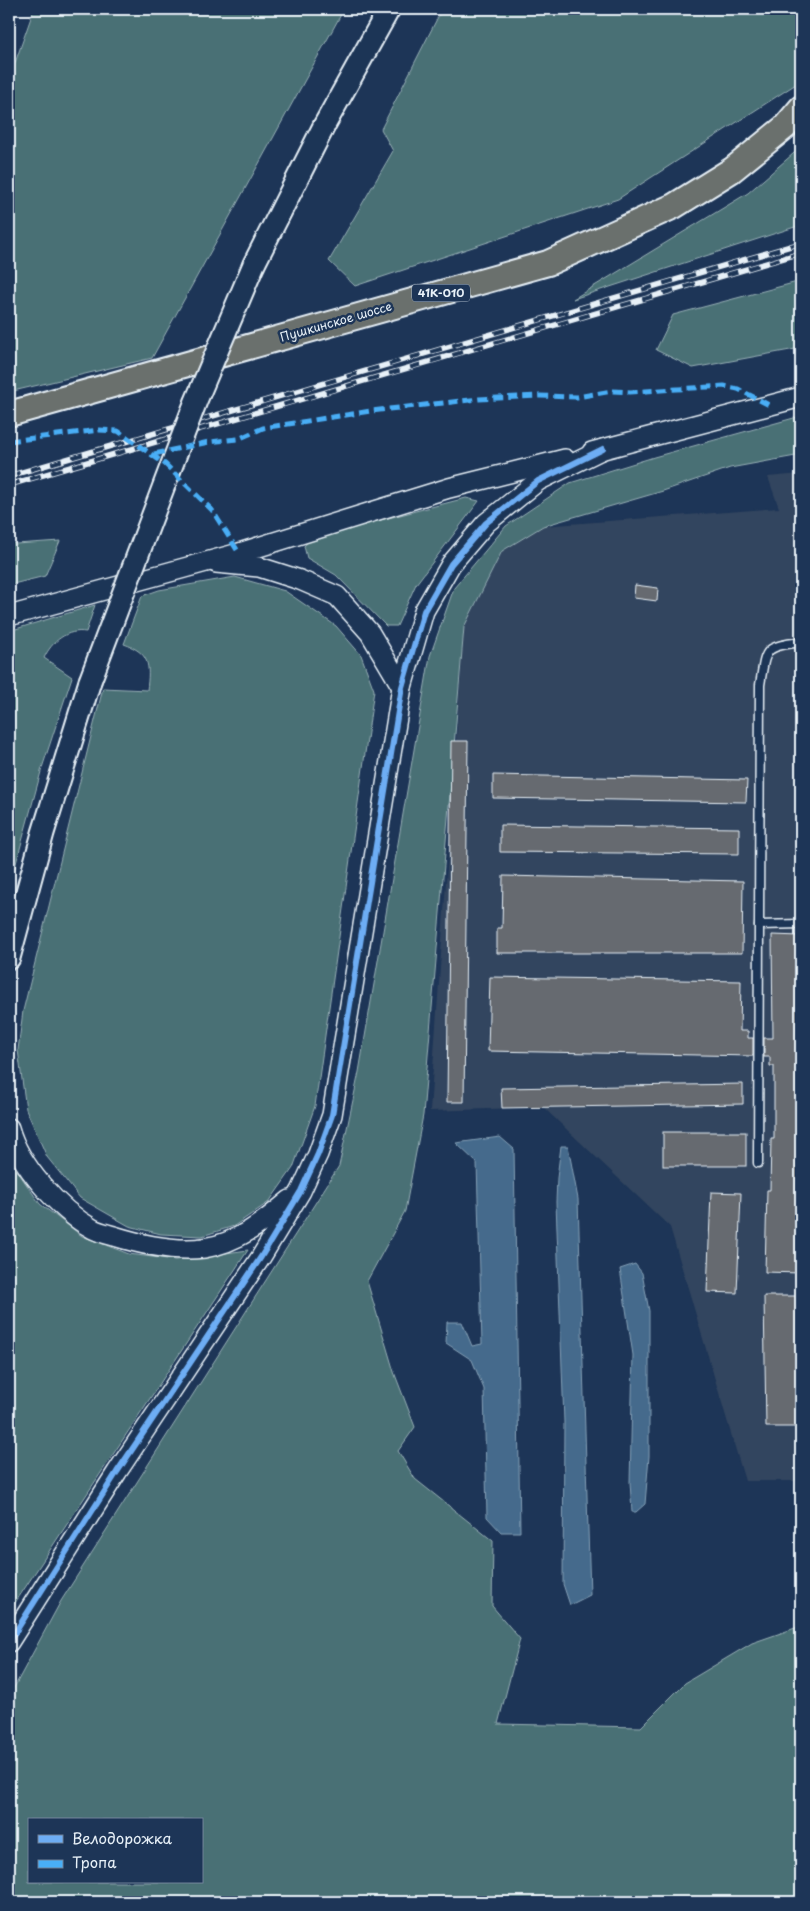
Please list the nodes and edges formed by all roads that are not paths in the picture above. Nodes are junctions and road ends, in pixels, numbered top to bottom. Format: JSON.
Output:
{"nodes":[{"id":1,"x":390,"y":9,"type":"edge"},
{"id":2,"x":801,"y":108,"type":"edge"},
{"id":3,"x":801,"y":397,"type":"edge"},
{"id":4,"x":9,"y":414,"type":"edge"},
{"id":5,"x":602,"y":449,"type":"junction"},
{"id":6,"x":204,"y":562,"type":"junction"},
{"id":7,"x":9,"y":616,"type":"edge"},
{"id":8,"x":801,"y":642,"type":"edge"},
{"id":9,"x":402,"y":687,"type":"junction"},
{"id":10,"x":801,"y":924,"type":"edge"},
{"id":11,"x":759,"y":925,"type":"junction"},
{"id":12,"x":9,"y":958,"type":"edge"},
{"id":13,"x":9,"y":1128,"type":"edge"},
{"id":14,"x":758,"y":1163,"type":"dead end"},
{"id":15,"x":301,"y":1192,"type":"junction"},
{"id":16,"x":9,"y":1642,"type":"edge"}],
"edges":[{"from":1,"to":12,"type":"main road","bridge":true},
{"from":2,"to":4,"type":"main road","name":"Пушкинское шоссе","number":"41К-010"},
{"from":3,"to":5,"type":"street"},
{"from":5,"to":6,"type":"street"},
{"from":5,"to":9,"type":"street"},
{"from":6,"to":7,"type":"street"},
{"from":6,"to":9,"type":"street"},
{"from":8,"to":11,"type":"lane"},
{"from":9,"to":15,"type":"street"},
{"from":10,"to":11,"type":"lane"},
{"from":11,"to":14,"type":"lane"},
{"from":13,"to":15,"type":"street"},
{"from":15,"to":16,"type":"street"}]}
